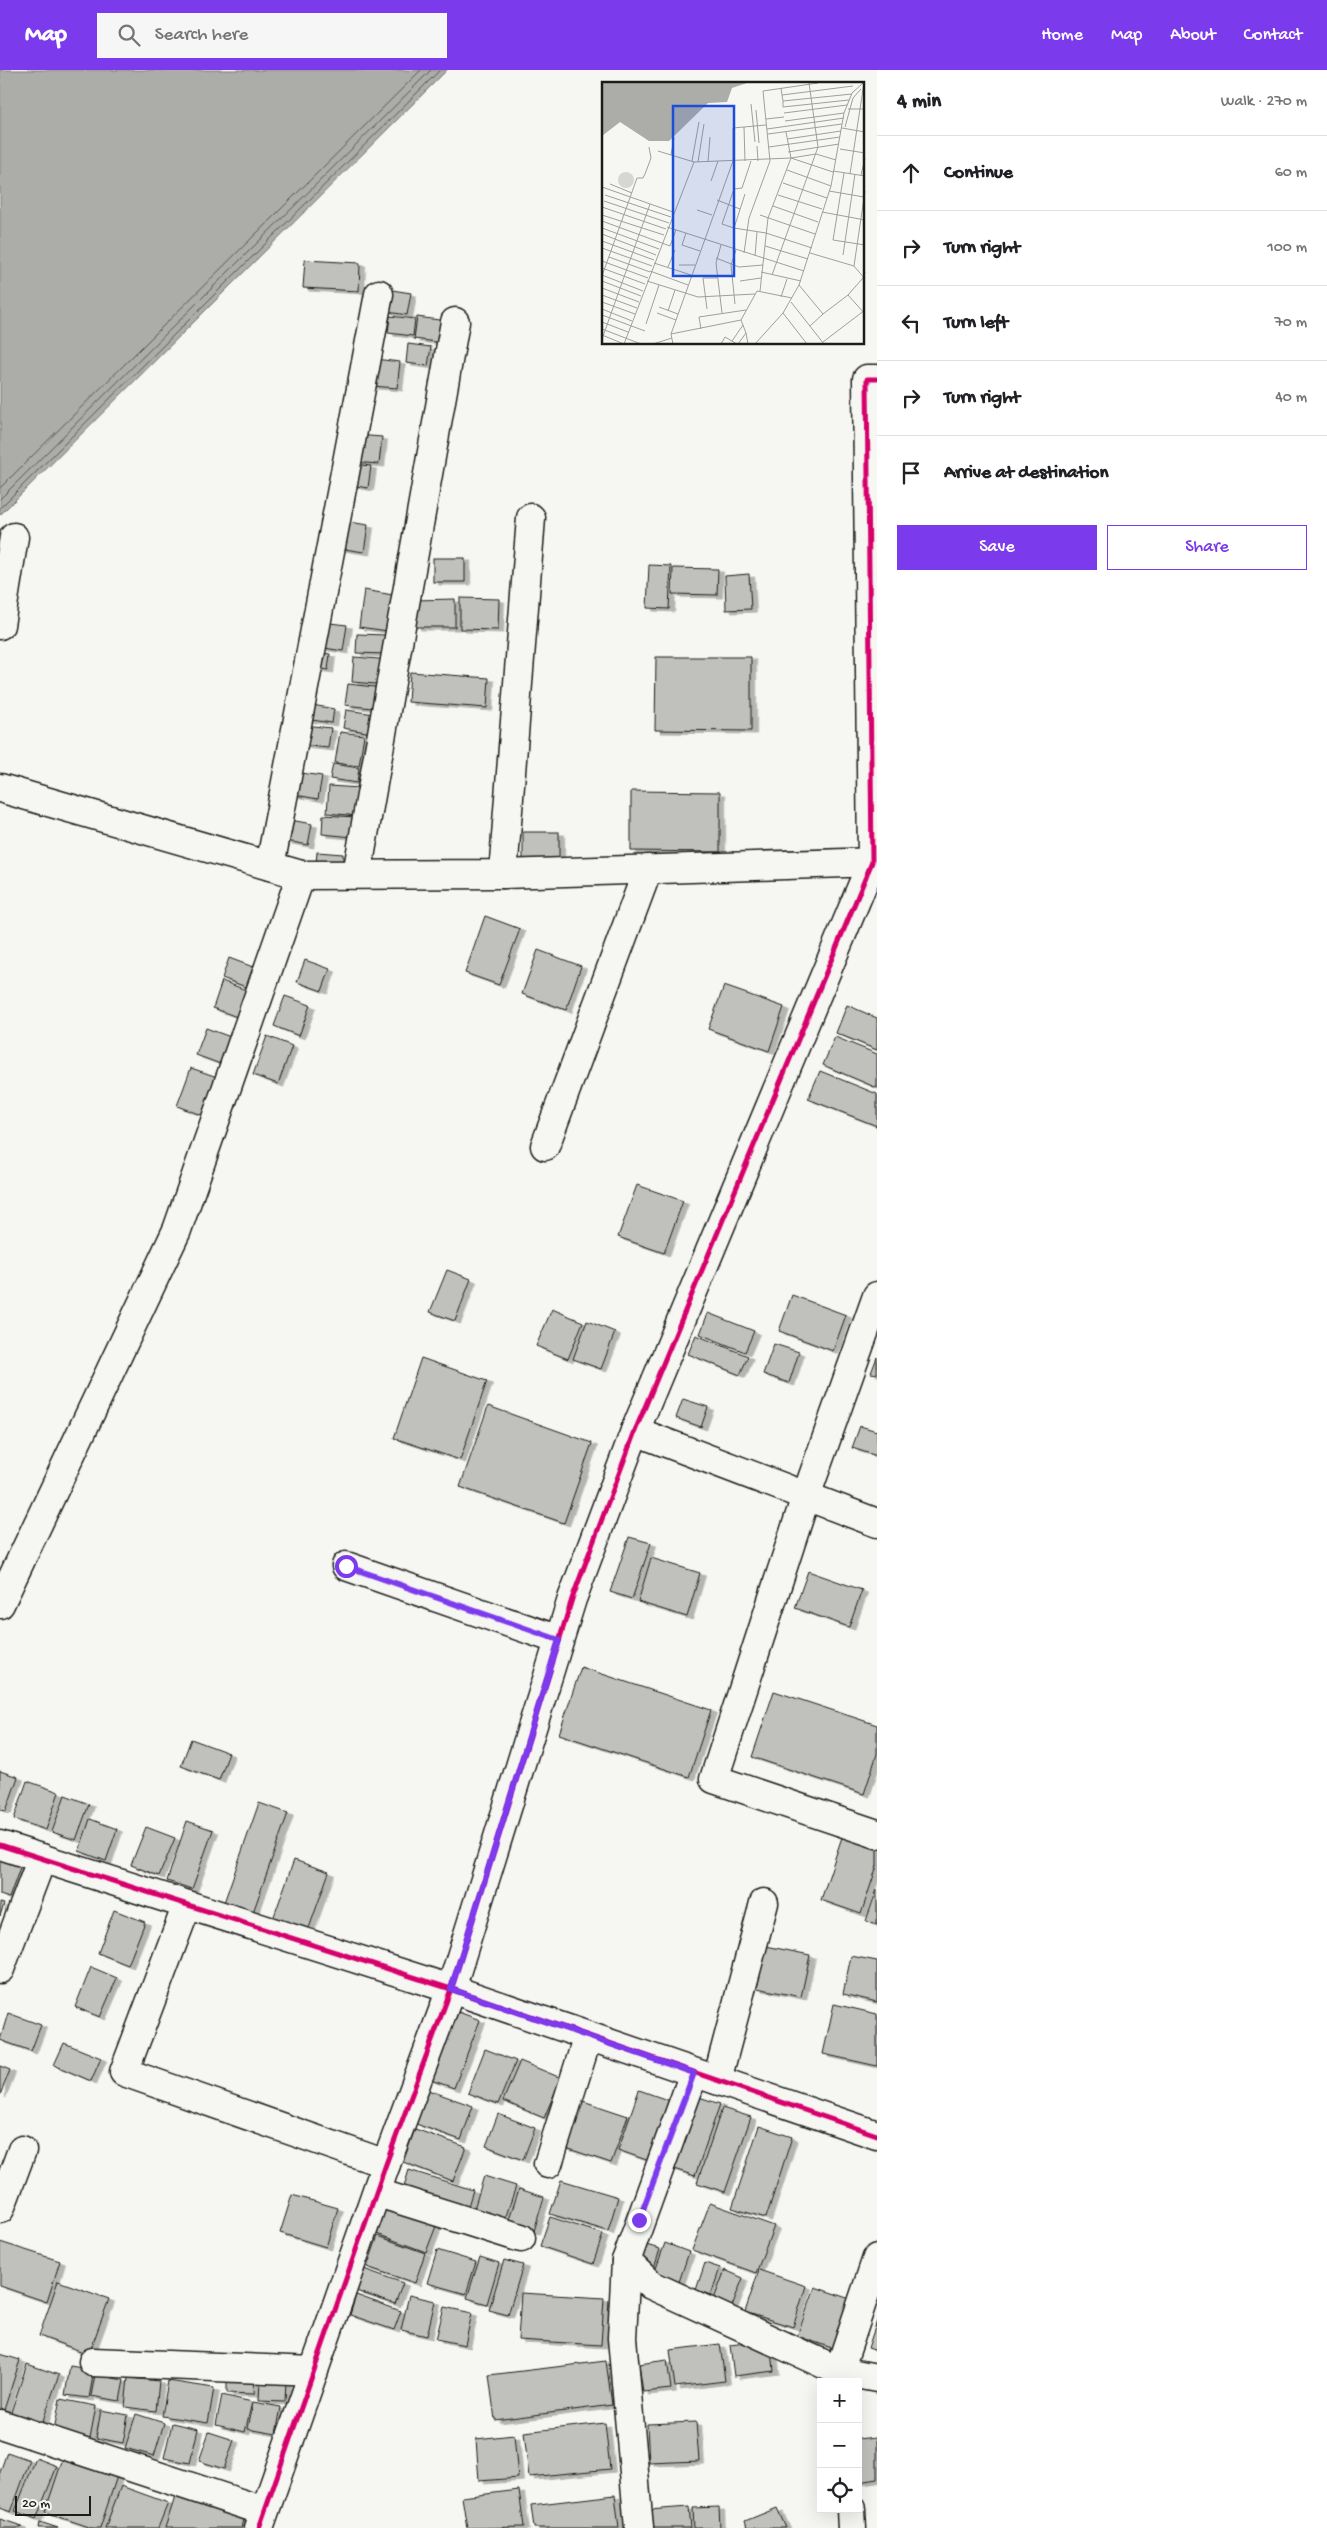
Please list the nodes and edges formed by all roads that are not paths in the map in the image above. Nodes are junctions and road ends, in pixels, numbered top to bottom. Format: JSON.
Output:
{"nodes":[{"id":1,"x":379,"y":294,"type":"dead end"},
{"id":2,"x":455,"y":322,"type":"dead end"},
{"id":3,"x":877,"y":379,"type":"edge"},
{"id":4,"x":531,"y":518,"type":"dead end"},
{"id":5,"x":14,"y":538,"type":"dead end"},
{"id":6,"x":0,"y":625,"type":"edge"},
{"id":7,"x":0,"y":788,"type":"edge"},
{"id":8,"x":874,"y":862,"type":"edge"},
{"id":9,"x":270,"y":866,"type":"junction"},
{"id":10,"x":648,"y":869,"type":"junction"},
{"id":11,"x":357,"y":874,"type":"junction"},
{"id":12,"x":503,"y":874,"type":"junction"},
{"id":13,"x":301,"y":875,"type":"junction"},
{"id":14,"x":545,"y":1146,"type":"dead end"},
{"id":15,"x":877,"y":1296,"type":"edge"},
{"id":16,"x":635,"y":1431,"type":"junction"},
{"id":17,"x":806,"y":1496,"type":"junction"},
{"id":18,"x":877,"y":1523,"type":"edge"},
{"id":19,"x":346,"y":1566,"type":"dead end"},
{"id":20,"x":1,"y":1599,"type":"edge"},
{"id":21,"x":559,"y":1640,"type":"junction"},
{"id":22,"x":877,"y":1834,"type":"edge"},
{"id":23,"x":0,"y":1845,"type":"edge"},
{"id":24,"x":42,"y":1858,"type":"junction"},
{"id":25,"x":764,"y":1903,"type":"dead end"},
{"id":26,"x":187,"y":1905,"type":"junction"},
{"id":27,"x":0,"y":1969,"type":"edge"},
{"id":28,"x":451,"y":1989,"type":"junction"},
{"id":29,"x":588,"y":2036,"type":"junction"},
{"id":30,"x":705,"y":2077,"type":"junction"},
{"id":31,"x":877,"y":2136,"type":"edge"},
{"id":32,"x":22,"y":2150,"type":"dead end"},
{"id":33,"x":386,"y":2164,"type":"junction"},
{"id":34,"x":548,"y":2164,"type":"dead end"},
{"id":35,"x":378,"y":2193,"type":"junction"},
{"id":36,"x":0,"y":2209,"type":"edge"},
{"id":37,"x":521,"y":2238,"type":"dead end"},
{"id":38,"x":877,"y":2258,"type":"edge"},
{"id":39,"x":626,"y":2261,"type":"junction"},
{"id":40,"x":93,"y":2362,"type":"dead end"},
{"id":41,"x":314,"y":2371,"type":"junction"},
{"id":42,"x":840,"y":2376,"type":"edge"},
{"id":43,"x":877,"y":2378,"type":"edge"},
{"id":44,"x":0,"y":2424,"type":"edge"},
{"id":45,"x":851,"y":2513,"type":"edge"},
{"id":46,"x":262,"y":2520,"type":"edge"},
{"id":47,"x":639,"y":2528,"type":"edge"},
{"id":48,"x":852,"y":2528,"type":"edge"}],
"edges":[{"from":1,"to":9,"type":"street"},
{"from":2,"to":11,"type":"street"},
{"from":3,"to":8,"type":"street"},
{"from":4,"to":12,"type":"street"},
{"from":5,"to":6,"type":"street"},
{"from":7,"to":9,"type":"street"},
{"from":8,"to":10,"type":"street"},
{"from":8,"to":16,"type":"street"},
{"from":9,"to":13,"type":"street"},
{"from":10,"to":12,"type":"street"},
{"from":10,"to":14,"type":"street"},
{"from":11,"to":12,"type":"street"},
{"from":11,"to":13,"type":"street"},
{"from":13,"to":20,"type":"street"},
{"from":15,"to":17,"type":"street"},
{"from":16,"to":17,"type":"street"},
{"from":16,"to":21,"type":"street"},
{"from":17,"to":18,"type":"street"},
{"from":17,"to":22,"type":"street"},
{"from":19,"to":21,"type":"street"},
{"from":21,"to":28,"type":"street"},
{"from":23,"to":24,"type":"street"},
{"from":24,"to":26,"type":"street"},
{"from":24,"to":27,"type":"street"},
{"from":25,"to":30,"type":"street"},
{"from":26,"to":28,"type":"street"},
{"from":26,"to":33,"type":"street"},
{"from":28,"to":29,"type":"street"},
{"from":28,"to":33,"type":"street"},
{"from":29,"to":30,"type":"street"},
{"from":29,"to":34,"type":"street"},
{"from":30,"to":31,"type":"street"},
{"from":30,"to":39,"type":"street"},
{"from":32,"to":36,"type":"street"},
{"from":33,"to":35,"type":"street"},
{"from":35,"to":37,"type":"street"},
{"from":35,"to":41,"type":"street"},
{"from":38,"to":42,"type":"street"},
{"from":39,"to":42,"type":"street"},
{"from":39,"to":47,"type":"street"},
{"from":40,"to":41,"type":"street"},
{"from":41,"to":46,"type":"street"},
{"from":42,"to":43,"type":"street"},
{"from":44,"to":46,"type":"street"},
{"from":45,"to":48,"type":"street"}]}
